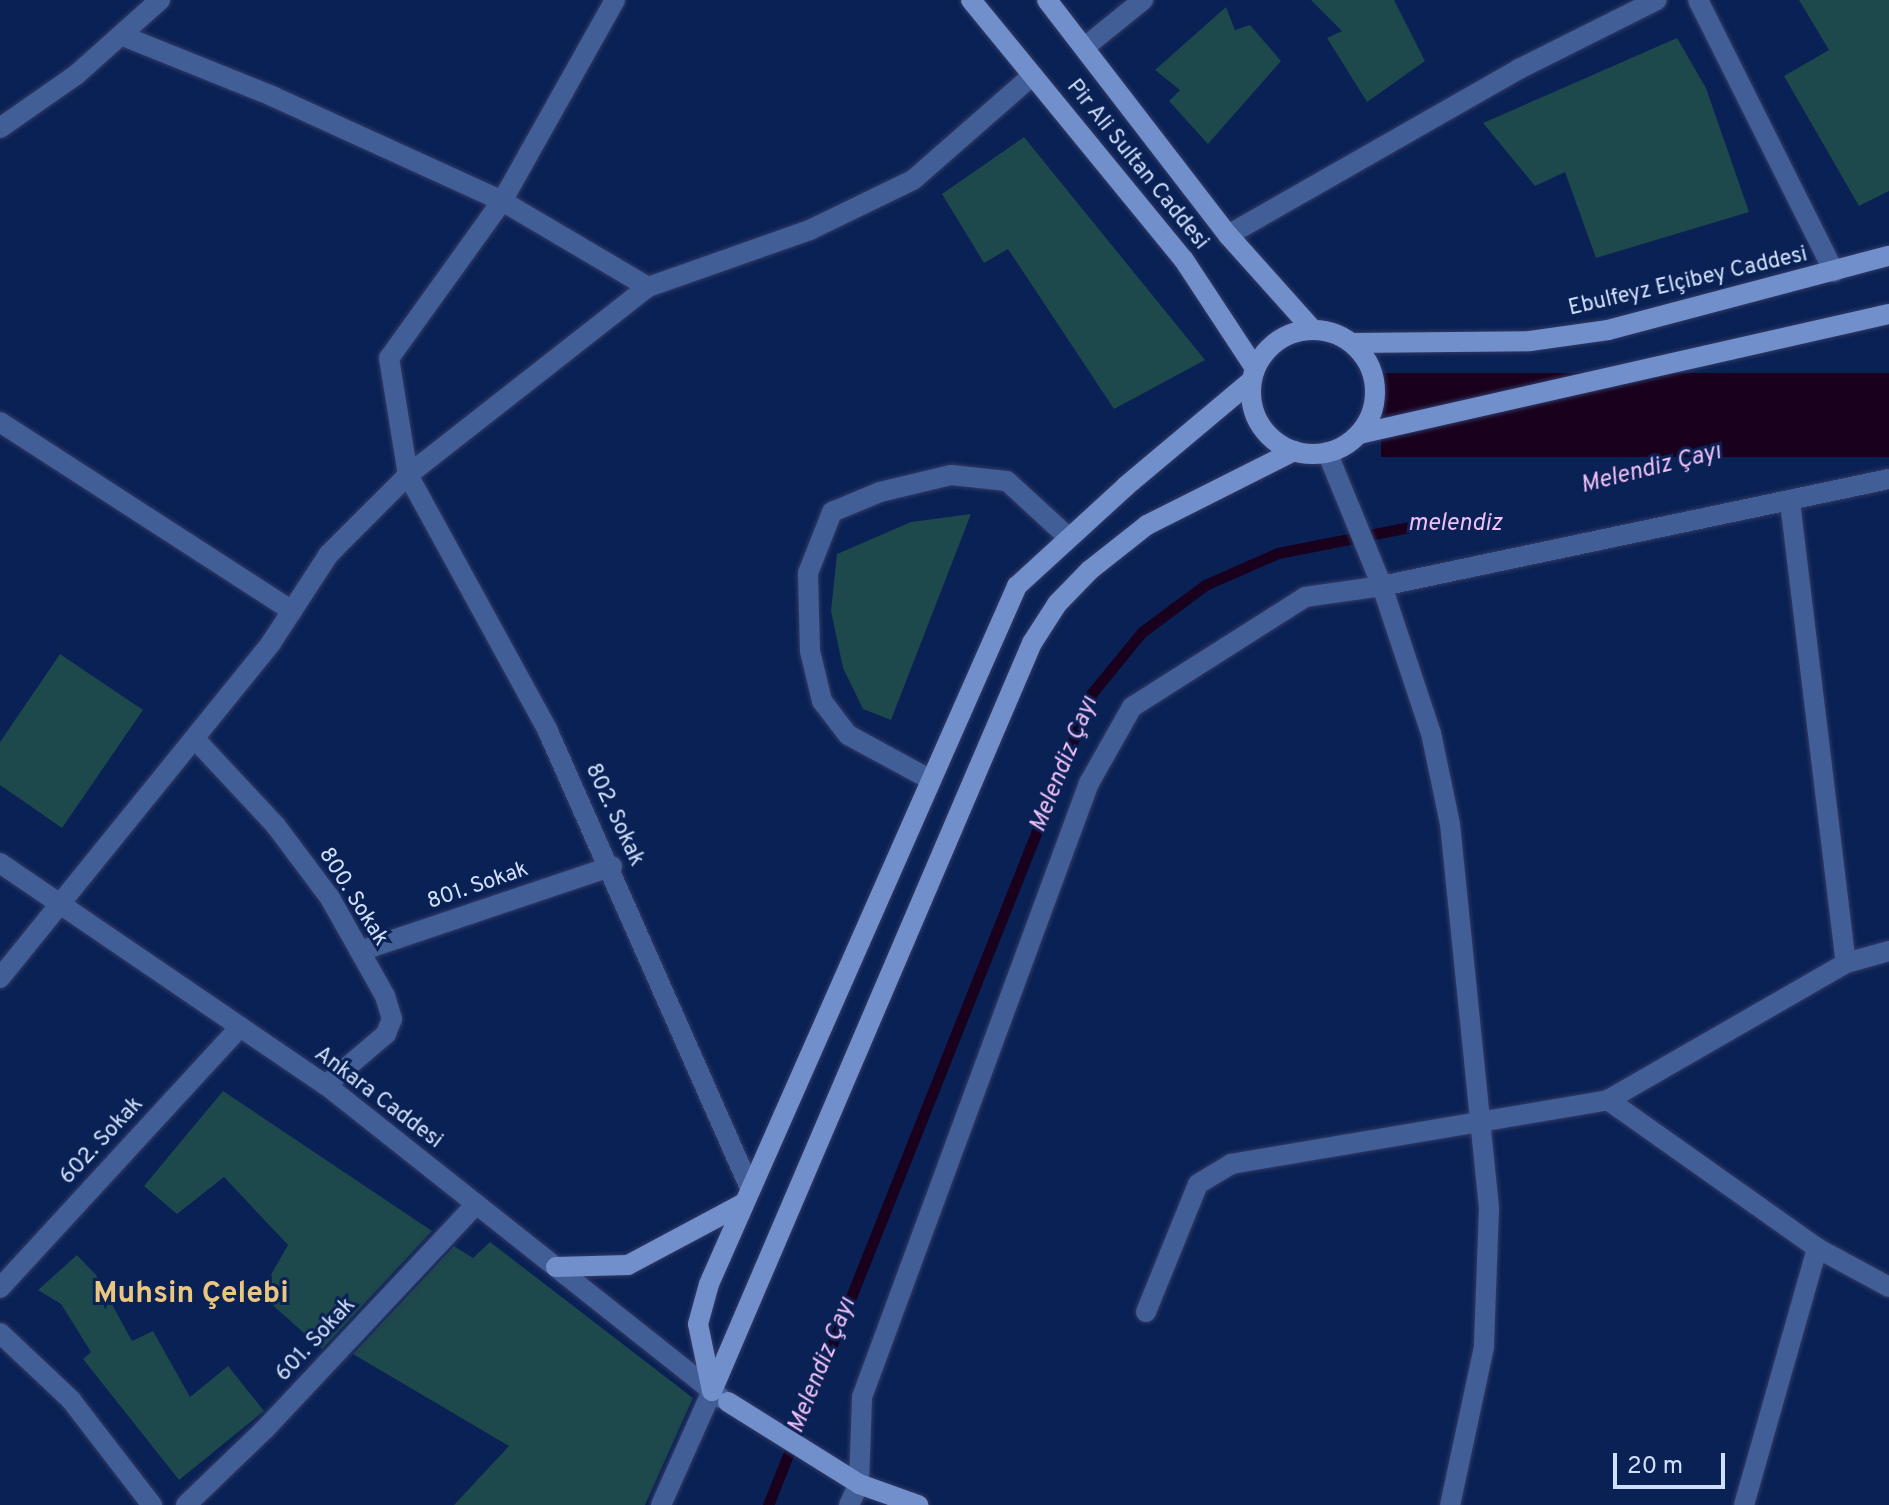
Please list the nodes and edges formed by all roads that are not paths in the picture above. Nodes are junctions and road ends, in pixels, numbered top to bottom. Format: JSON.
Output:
{"nodes":[{"id":1,"x":160,"y":0,"type":"edge"},
{"id":2,"x":615,"y":0,"type":"edge"},
{"id":3,"x":971,"y":0,"type":"edge"},
{"id":4,"x":1047,"y":0,"type":"edge"},
{"id":5,"x":1143,"y":0,"type":"edge"},
{"id":6,"x":1657,"y":0,"type":"edge"},
{"id":7,"x":1698,"y":0,"type":"edge"},
{"id":8,"x":123,"y":36,"type":"junction"},
{"id":9,"x":1085,"y":47,"type":"junction"},
{"id":10,"x":1033,"y":75,"type":"junction"},
{"id":11,"x":0,"y":128,"type":"edge"},
{"id":12,"x":502,"y":201,"type":"junction"},
{"id":13,"x":1228,"y":235,"type":"junction"},
{"id":14,"x":1889,"y":256,"type":"edge"},
{"id":15,"x":1834,"y":272,"type":"junction"},
{"id":16,"x":648,"y":287,"type":"junction"},
{"id":17,"x":1889,"y":314,"type":"edge"},
{"id":18,"x":1312,"y":329,"type":"junction"},
{"id":19,"x":1352,"y":343,"type":"junction"},
{"id":20,"x":1253,"y":375,"type":"junction"},
{"id":21,"x":0,"y":422,"type":"edge"},
{"id":22,"x":1359,"y":434,"type":"junction"},
{"id":23,"x":1294,"y":451,"type":"junction"},
{"id":24,"x":1327,"y":452,"type":"junction"},
{"id":25,"x":408,"y":475,"type":"junction"},
{"id":26,"x":1889,"y":479,"type":"edge"},
{"id":27,"x":1790,"y":502,"type":"junction"},
{"id":28,"x":1069,"y":538,"type":"junction"},
{"id":29,"x":1382,"y":586,"type":"junction"},
{"id":30,"x":292,"y":611,"type":"junction"},
{"id":31,"x":195,"y":739,"type":"junction"},
{"id":32,"x":931,"y":780,"type":"junction"},
{"id":33,"x":0,"y":863,"type":"edge"},
{"id":34,"x":612,"y":866,"type":"junction"},
{"id":35,"x":61,"y":908,"type":"junction"},
{"id":36,"x":360,"y":951,"type":"junction"},
{"id":37,"x":1889,"y":951,"type":"edge"},
{"id":38,"x":1846,"y":963,"type":"junction"},
{"id":39,"x":0,"y":978,"type":"edge"},
{"id":40,"x":240,"y":1027,"type":"junction"},
{"id":41,"x":326,"y":1085,"type":"junction"},
{"id":42,"x":1608,"y":1100,"type":"junction"},
{"id":43,"x":1484,"y":1123,"type":"junction"},
{"id":44,"x":747,"y":1195,"type":"junction"},
{"id":45,"x":476,"y":1204,"type":"junction"},
{"id":46,"x":1817,"y":1248,"type":"junction"},
{"id":47,"x":556,"y":1267,"type":"junction"},
{"id":48,"x":1889,"y":1287,"type":"edge"},
{"id":49,"x":0,"y":1288,"type":"edge"},
{"id":50,"x":1146,"y":1312,"type":"dead end"},
{"id":51,"x":0,"y":1333,"type":"edge"},
{"id":52,"x":720,"y":1397,"type":"junction"},
{"id":53,"x":859,"y":1484,"type":"junction"},
{"id":54,"x":152,"y":1505,"type":"edge"},
{"id":55,"x":186,"y":1505,"type":"edge"},
{"id":56,"x":661,"y":1505,"type":"edge"},
{"id":57,"x":849,"y":1505,"type":"edge"},
{"id":58,"x":918,"y":1505,"type":"edge"},
{"id":59,"x":1450,"y":1505,"type":"edge"},
{"id":60,"x":1744,"y":1505,"type":"edge"}],
"edges":[{"from":1,"to":8,"type":"street"},
{"from":2,"to":12,"type":"street","name":"802. Sokak"},
{"from":3,"to":10,"type":"main road","name":"Pir Ali Sultan Caddesi"},
{"from":4,"to":9,"type":"main road"},
{"from":5,"to":9,"type":"street"},
{"from":6,"to":13,"type":"street"},
{"from":7,"to":15,"type":"street"},
{"from":8,"to":11,"type":"street"},
{"from":8,"to":12,"type":"street"},
{"from":9,"to":13,"type":"main road"},
{"from":10,"to":16,"type":"street"},
{"from":10,"to":20,"type":"main road","name":"Pir Ali Sultan Caddesi"},
{"from":12,"to":16,"type":"street"},
{"from":12,"to":25,"type":"street","name":"802. Sokak"},
{"from":13,"to":18,"type":"main road"},
{"from":14,"to":15,"type":"main road","name":"Ebulfeyz Elçibey Caddesi"},
{"from":15,"to":19,"type":"main road","name":"Ebulfeyz Elçibey Caddesi"},
{"from":16,"to":25,"type":"street"},
{"from":17,"to":22,"type":"main road"},
{"from":18,"to":19,"type":"main road"},
{"from":18,"to":20,"type":"main road"},
{"from":19,"to":22,"type":"main road"},
{"from":20,"to":23,"type":"main road"},
{"from":20,"to":28,"type":"main road"},
{"from":21,"to":30,"type":"street"},
{"from":22,"to":24,"type":"main road"},
{"from":23,"to":24,"type":"main road"},
{"from":23,"to":52,"type":"main road"},
{"from":24,"to":29,"type":"street"},
{"from":25,"to":30,"type":"street"},
{"from":25,"to":34,"type":"street","name":"802. Sokak"},
{"from":26,"to":27,"type":"street"},
{"from":27,"to":29,"type":"street"},
{"from":27,"to":38,"type":"street"},
{"from":28,"to":32,"type":"main road"},
{"from":28,"to":32,"type":"street"},
{"from":29,"to":43,"type":"street"},
{"from":29,"to":53,"type":"street"},
{"from":30,"to":31,"type":"street"},
{"from":31,"to":35,"type":"street"},
{"from":31,"to":36,"type":"street","name":"800. Sokak"},
{"from":32,"to":44,"type":"main road"},
{"from":33,"to":35,"type":"street","name":"Ankara Caddesi"},
{"from":34,"to":36,"type":"street","name":"801. Sokak"},
{"from":34,"to":44,"type":"street","name":"802. Sokak"},
{"from":35,"to":39,"type":"street"},
{"from":35,"to":40,"type":"street","name":"Ankara Caddesi"},
{"from":36,"to":41,"type":"street","name":"800. Sokak"},
{"from":37,"to":38,"type":"street"},
{"from":38,"to":42,"type":"street"},
{"from":40,"to":41,"type":"street","name":"Ankara Caddesi"},
{"from":40,"to":49,"type":"street","name":"602. Sokak"},
{"from":41,"to":45,"type":"street","name":"Ankara Caddesi"},
{"from":42,"to":43,"type":"street"},
{"from":42,"to":46,"type":"street"},
{"from":43,"to":50,"type":"street"},
{"from":43,"to":59,"type":"street"},
{"from":44,"to":47,"type":"main road"},
{"from":44,"to":52,"type":"main road"},
{"from":45,"to":47,"type":"street","name":"Ankara Caddesi"},
{"from":45,"to":55,"type":"street","name":"601. Sokak"},
{"from":46,"to":48,"type":"street"},
{"from":46,"to":60,"type":"street"},
{"from":47,"to":52,"type":"street","name":"Ankara Caddesi"},
{"from":51,"to":54,"type":"street"},
{"from":52,"to":53,"type":"main road"},
{"from":52,"to":56,"type":"street"},
{"from":53,"to":57,"type":"street"},
{"from":53,"to":58,"type":"main road"}]}
